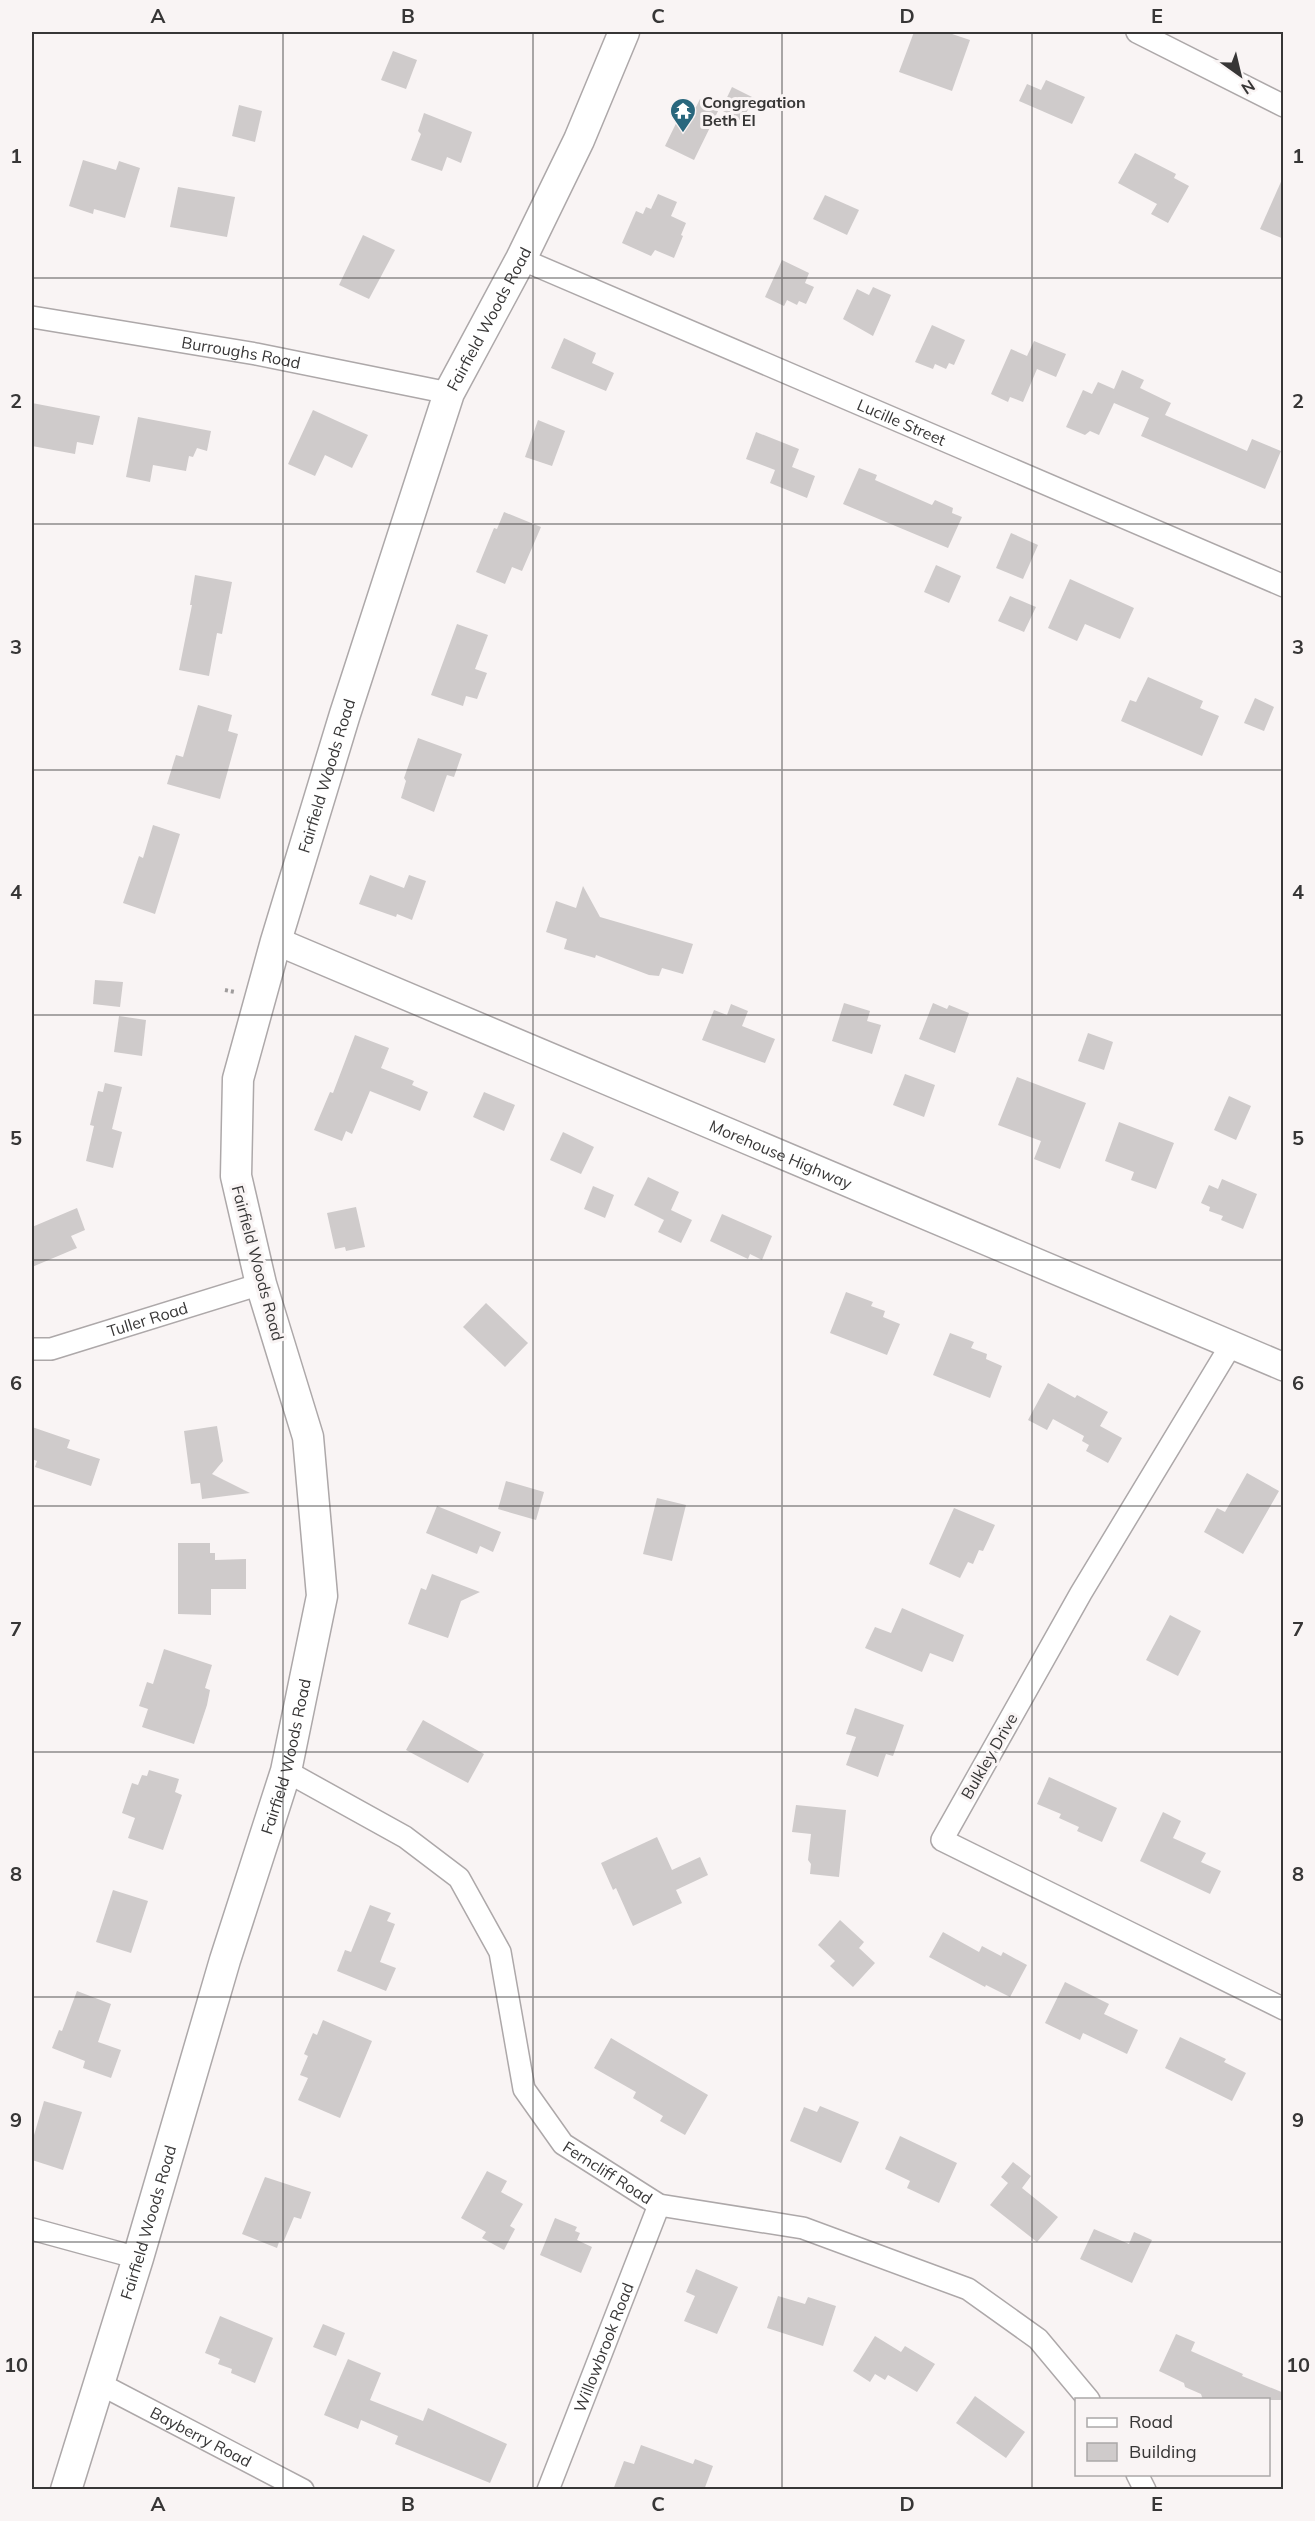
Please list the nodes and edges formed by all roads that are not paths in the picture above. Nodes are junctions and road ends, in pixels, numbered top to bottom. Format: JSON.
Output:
{"nodes":[{"id":1,"x":624,"y":32,"type":"edge"},
{"id":2,"x":1137,"y":32,"type":"edge"},
{"id":3,"x":1284,"y":106,"type":"edge"},
{"id":4,"x":521,"y":259,"type":"junction"},
{"id":5,"x":32,"y":317,"type":"edge"},
{"id":6,"x":449,"y":393,"type":"junction"},
{"id":7,"x":1284,"y":586,"type":"edge"},
{"id":8,"x":276,"y":941,"type":"junction"},
{"id":9,"x":261,"y":1284,"type":"junction"},
{"id":10,"x":1231,"y":1345,"type":"junction"},
{"id":11,"x":32,"y":1349,"type":"edge"},
{"id":12,"x":1284,"y":1367,"type":"edge"},
{"id":13,"x":286,"y":1771,"type":"junction"},
{"id":14,"x":1284,"y":2009,"type":"edge"},
{"id":15,"x":659,"y":2205,"type":"junction"},
{"id":16,"x":32,"y":2229,"type":"edge"},
{"id":17,"x":138,"y":2258,"type":"junction"},
{"id":18,"x":98,"y":2383,"type":"junction"},
{"id":19,"x":1087,"y":2398,"type":"edge"},
{"id":20,"x":1138,"y":2476,"type":"edge"},
{"id":21,"x":66,"y":2490,"type":"edge"},
{"id":22,"x":303,"y":2490,"type":"edge"},
{"id":23,"x":548,"y":2490,"type":"edge"},
{"id":24,"x":1146,"y":2490,"type":"edge"}],
"edges":[{"from":1,"to":4,"type":"main road","name":"Fairfield Woods Road"},
{"from":2,"to":3,"type":"street"},
{"from":4,"to":6,"type":"main road","name":"Fairfield Woods Road"},
{"from":4,"to":7,"type":"street","name":"Lucille Street"},
{"from":5,"to":6,"type":"street","name":"Burroughs Road"},
{"from":6,"to":8,"type":"main road","name":"Fairfield Woods Road"},
{"from":8,"to":9,"type":"main road","name":"Fairfield Woods Road"},
{"from":8,"to":10,"type":"street","name":"Morehouse Highway"},
{"from":9,"to":11,"type":"street","name":"Tuller Road"},
{"from":9,"to":13,"type":"main road","name":"Fairfield Woods Road"},
{"from":10,"to":12,"type":"street","name":"Morehouse Highway"},
{"from":10,"to":14,"type":"street","name":"Bulkley Drive"},
{"from":13,"to":15,"type":"street","name":"Ferncliff Road"},
{"from":13,"to":17,"type":"main road","name":"Fairfield Woods Road"},
{"from":15,"to":19,"type":"street","name":"Ferncliff Road"},
{"from":15,"to":23,"type":"street","name":"Willowbrook Road"},
{"from":16,"to":17,"type":"street"},
{"from":17,"to":18,"type":"main road","name":"Fairfield Woods Road"},
{"from":18,"to":21,"type":"main road","name":"Fairfield Woods Road"},
{"from":18,"to":22,"type":"street","name":"Bayberry Road"},
{"from":20,"to":24,"type":"street"}]}
